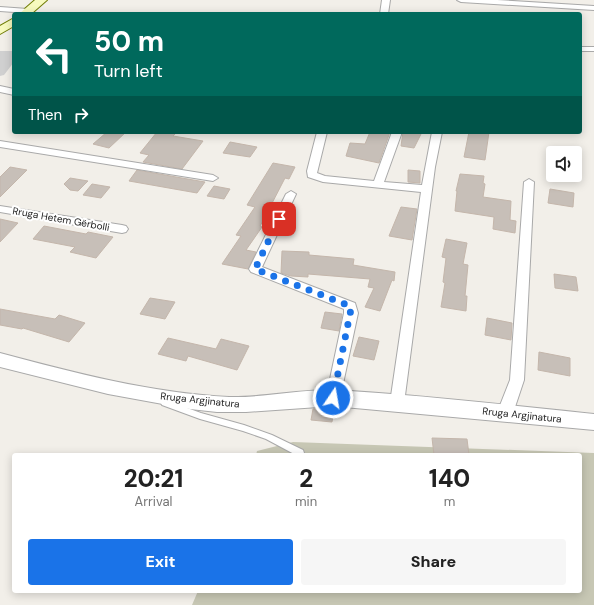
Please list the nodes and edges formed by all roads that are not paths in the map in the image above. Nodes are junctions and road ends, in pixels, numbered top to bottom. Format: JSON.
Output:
{"nodes":[{"id":1,"x":42,"y":0,"type":"edge"},
{"id":2,"x":386,"y":0,"type":"edge"},
{"id":3,"x":461,"y":0,"type":"edge"},
{"id":4,"x":594,"y":8,"type":"edge"},
{"id":5,"x":0,"y":10,"type":"edge"},
{"id":6,"x":26,"y":12,"type":"edge"},
{"id":7,"x":384,"y":12,"type":"edge"},
{"id":8,"x":12,"y":23,"type":"edge"},
{"id":9,"x":0,"y":31,"type":"edge"},
{"id":10,"x":582,"y":49,"type":"edge"},
{"id":11,"x":594,"y":50,"type":"edge"},
{"id":12,"x":0,"y":89,"type":"edge"},
{"id":13,"x":12,"y":92,"type":"edge"},
{"id":14,"x":322,"y":134,"type":"edge"},
{"id":15,"x":396,"y":134,"type":"edge"},
{"id":16,"x":437,"y":134,"type":"edge"},
{"id":17,"x":0,"y":144,"type":"edge"},
{"id":18,"x":213,"y":178,"type":"dead end"},
{"id":19,"x":529,"y":182,"type":"dead end"},
{"id":20,"x":378,"y":184,"type":"junction"},
{"id":21,"x":427,"y":189,"type":"junction"},
{"id":22,"x":291,"y":194,"type":"dead end"},
{"id":23,"x":0,"y":209,"type":"edge"},
{"id":24,"x":122,"y":229,"type":"dead end"},
{"id":25,"x":0,"y":360,"type":"edge"},
{"id":26,"x":136,"y":392,"type":"junction"},
{"id":27,"x":333,"y":398,"type":"junction"},
{"id":28,"x":397,"y":403,"type":"junction"},
{"id":29,"x":505,"y":413,"type":"junction"},
{"id":30,"x":594,"y":422,"type":"edge"},
{"id":31,"x":300,"y":453,"type":"dead end"}],
"edges":[{"from":1,"to":6,"type":"main road"},
{"from":2,"to":7,"type":"street"},
{"from":3,"to":4,"type":"street"},
{"from":5,"to":6,"type":"street"},
{"from":8,"to":9,"type":"main road"},
{"from":10,"to":11,"type":"street"},
{"from":12,"to":13,"type":"street"},
{"from":14,"to":20,"type":"street"},
{"from":15,"to":20,"type":"street"},
{"from":16,"to":21,"type":"street"},
{"from":17,"to":18,"type":"street"},
{"from":19,"to":29,"type":"street"},
{"from":20,"to":21,"type":"street"},
{"from":21,"to":28,"type":"street"},
{"from":22,"to":27,"type":"street"},
{"from":23,"to":24,"type":"street","name":"Rruga Hetem Gërbolli"},
{"from":25,"to":26,"type":"street","name":"Rruga Argjinatura"},
{"from":26,"to":27,"type":"street","name":"Rruga Argjinatura"},
{"from":26,"to":31,"type":"lane"},
{"from":27,"to":28,"type":"street","name":"Rruga Argjinatura"},
{"from":28,"to":29,"type":"street","name":"Rruga Argjinatura"},
{"from":29,"to":30,"type":"street","name":"Rruga Argjinatura"}]}
